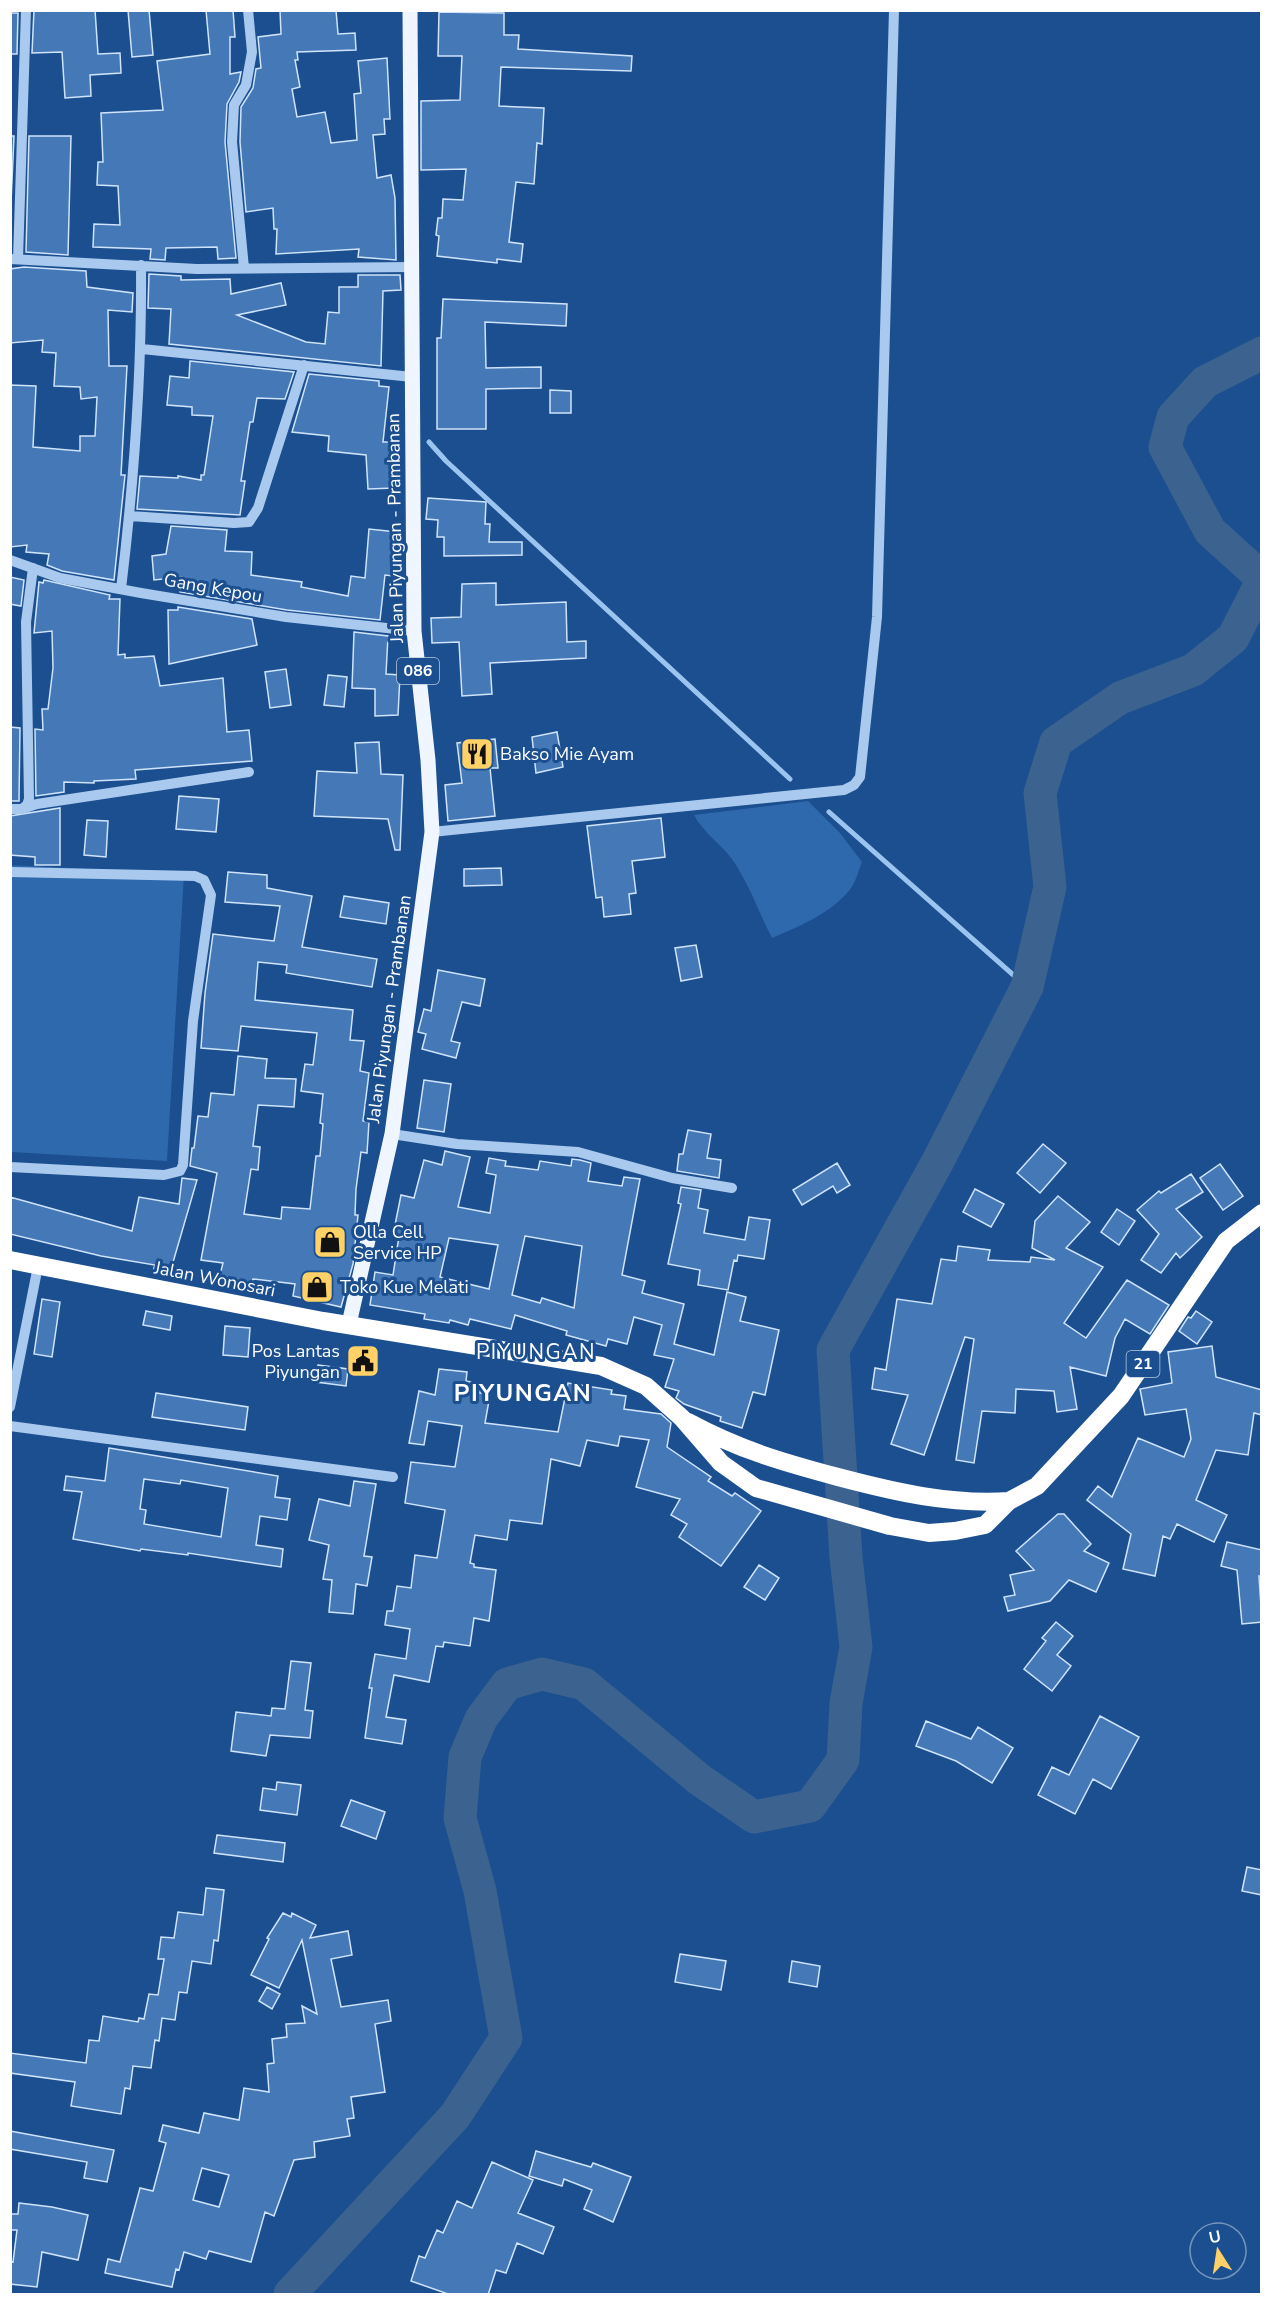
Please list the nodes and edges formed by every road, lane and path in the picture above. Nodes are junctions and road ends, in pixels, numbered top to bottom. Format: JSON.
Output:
{"nodes":[{"id":1,"x":26,"y":10,"type":"edge"},
{"id":2,"x":248,"y":10,"type":"edge"},
{"id":3,"x":410,"y":10,"type":"edge"},
{"id":4,"x":894,"y":10,"type":"edge"},
{"id":5,"x":14,"y":259,"type":"edge"},
{"id":6,"x":141,"y":265,"type":"junction"},
{"id":7,"x":412,"y":267,"type":"junction"},
{"id":8,"x":244,"y":268,"type":"junction"},
{"id":9,"x":142,"y":349,"type":"junction"},
{"id":10,"x":304,"y":365,"type":"junction"},
{"id":11,"x":412,"y":377,"type":"junction"},
{"id":12,"x":130,"y":516,"type":"junction"},
{"id":13,"x":10,"y":560,"type":"edge"},
{"id":14,"x":33,"y":568,"type":"junction"},
{"id":15,"x":121,"y":589,"type":"junction"},
{"id":16,"x":414,"y":631,"type":"junction"},
{"id":17,"x":249,"y":772,"type":"dead end"},
{"id":18,"x":16,"y":809,"type":"edge"},
{"id":19,"x":432,"y":832,"type":"junction"},
{"id":20,"x":10,"y":872,"type":"edge"},
{"id":21,"x":392,"y":1134,"type":"junction"},
{"id":22,"x":10,"y":1167,"type":"edge"},
{"id":23,"x":732,"y":1188,"type":"dead end"},
{"id":24,"x":1262,"y":1213,"type":"edge"},
{"id":25,"x":10,"y":1260,"type":"edge"},
{"id":26,"x":38,"y":1266,"type":"junction"},
{"id":27,"x":349,"y":1324,"type":"junction"},
{"id":28,"x":10,"y":1407,"type":"edge"},
{"id":29,"x":682,"y":1418,"type":"junction"},
{"id":30,"x":10,"y":1426,"type":"edge"},
{"id":31,"x":393,"y":1477,"type":"dead end"},
{"id":32,"x":1009,"y":1501,"type":"junction"}],
"edges":[{"from":1,"to":5,"type":"street"},
{"from":2,"to":8,"type":"street"},
{"from":3,"to":7,"type":"main road","name":"Jalan Piyungan - Prambanan","number":"086"},
{"from":4,"to":19,"type":"street"},
{"from":5,"to":6,"type":"street"},
{"from":6,"to":8,"type":"street"},
{"from":6,"to":9,"type":"street"},
{"from":7,"to":8,"type":"street"},
{"from":7,"to":11,"type":"main road","name":"Jalan Piyungan - Prambanan","number":"086"},
{"from":9,"to":10,"type":"street"},
{"from":9,"to":12,"type":"street"},
{"from":10,"to":11,"type":"street"},
{"from":10,"to":12,"type":"street"},
{"from":11,"to":16,"type":"main road","name":"Jalan Piyungan - Prambanan","number":"086"},
{"from":12,"to":15,"type":"street"},
{"from":13,"to":14,"type":"street","name":"Gang Kepou"},
{"from":14,"to":15,"type":"street","name":"Gang Kepou"},
{"from":14,"to":18,"type":"street"},
{"from":15,"to":16,"type":"street","name":"Gang Kepou"},
{"from":16,"to":19,"type":"main road","name":"Jalan Piyungan - Prambanan","number":"086"},
{"from":17,"to":18,"type":"street"},
{"from":19,"to":21,"type":"main road","name":"Jalan Piyungan - Prambanan","number":"086"},
{"from":20,"to":22,"type":"street"},
{"from":21,"to":23,"type":"street"},
{"from":21,"to":27,"type":"main road","name":"Jalan Piyungan - Prambanan","number":"086"},
{"from":24,"to":32,"type":"highway","number":"21"},
{"from":25,"to":26,"type":"highway","name":"Jalan Wonosari","number":"21"},
{"from":26,"to":27,"type":"highway","name":"Jalan Wonosari","number":"21"},
{"from":26,"to":28,"type":"street"},
{"from":27,"to":29,"type":"highway","name":"Jalan Wonosari","number":"21"},
{"from":29,"to":32,"type":"highway","name":"Jalan Wonosari","number":"21"},
{"from":29,"to":32,"type":"highway","name":"Jalan Wonosari","number":"21"},
{"from":30,"to":31,"type":"street"}]}
